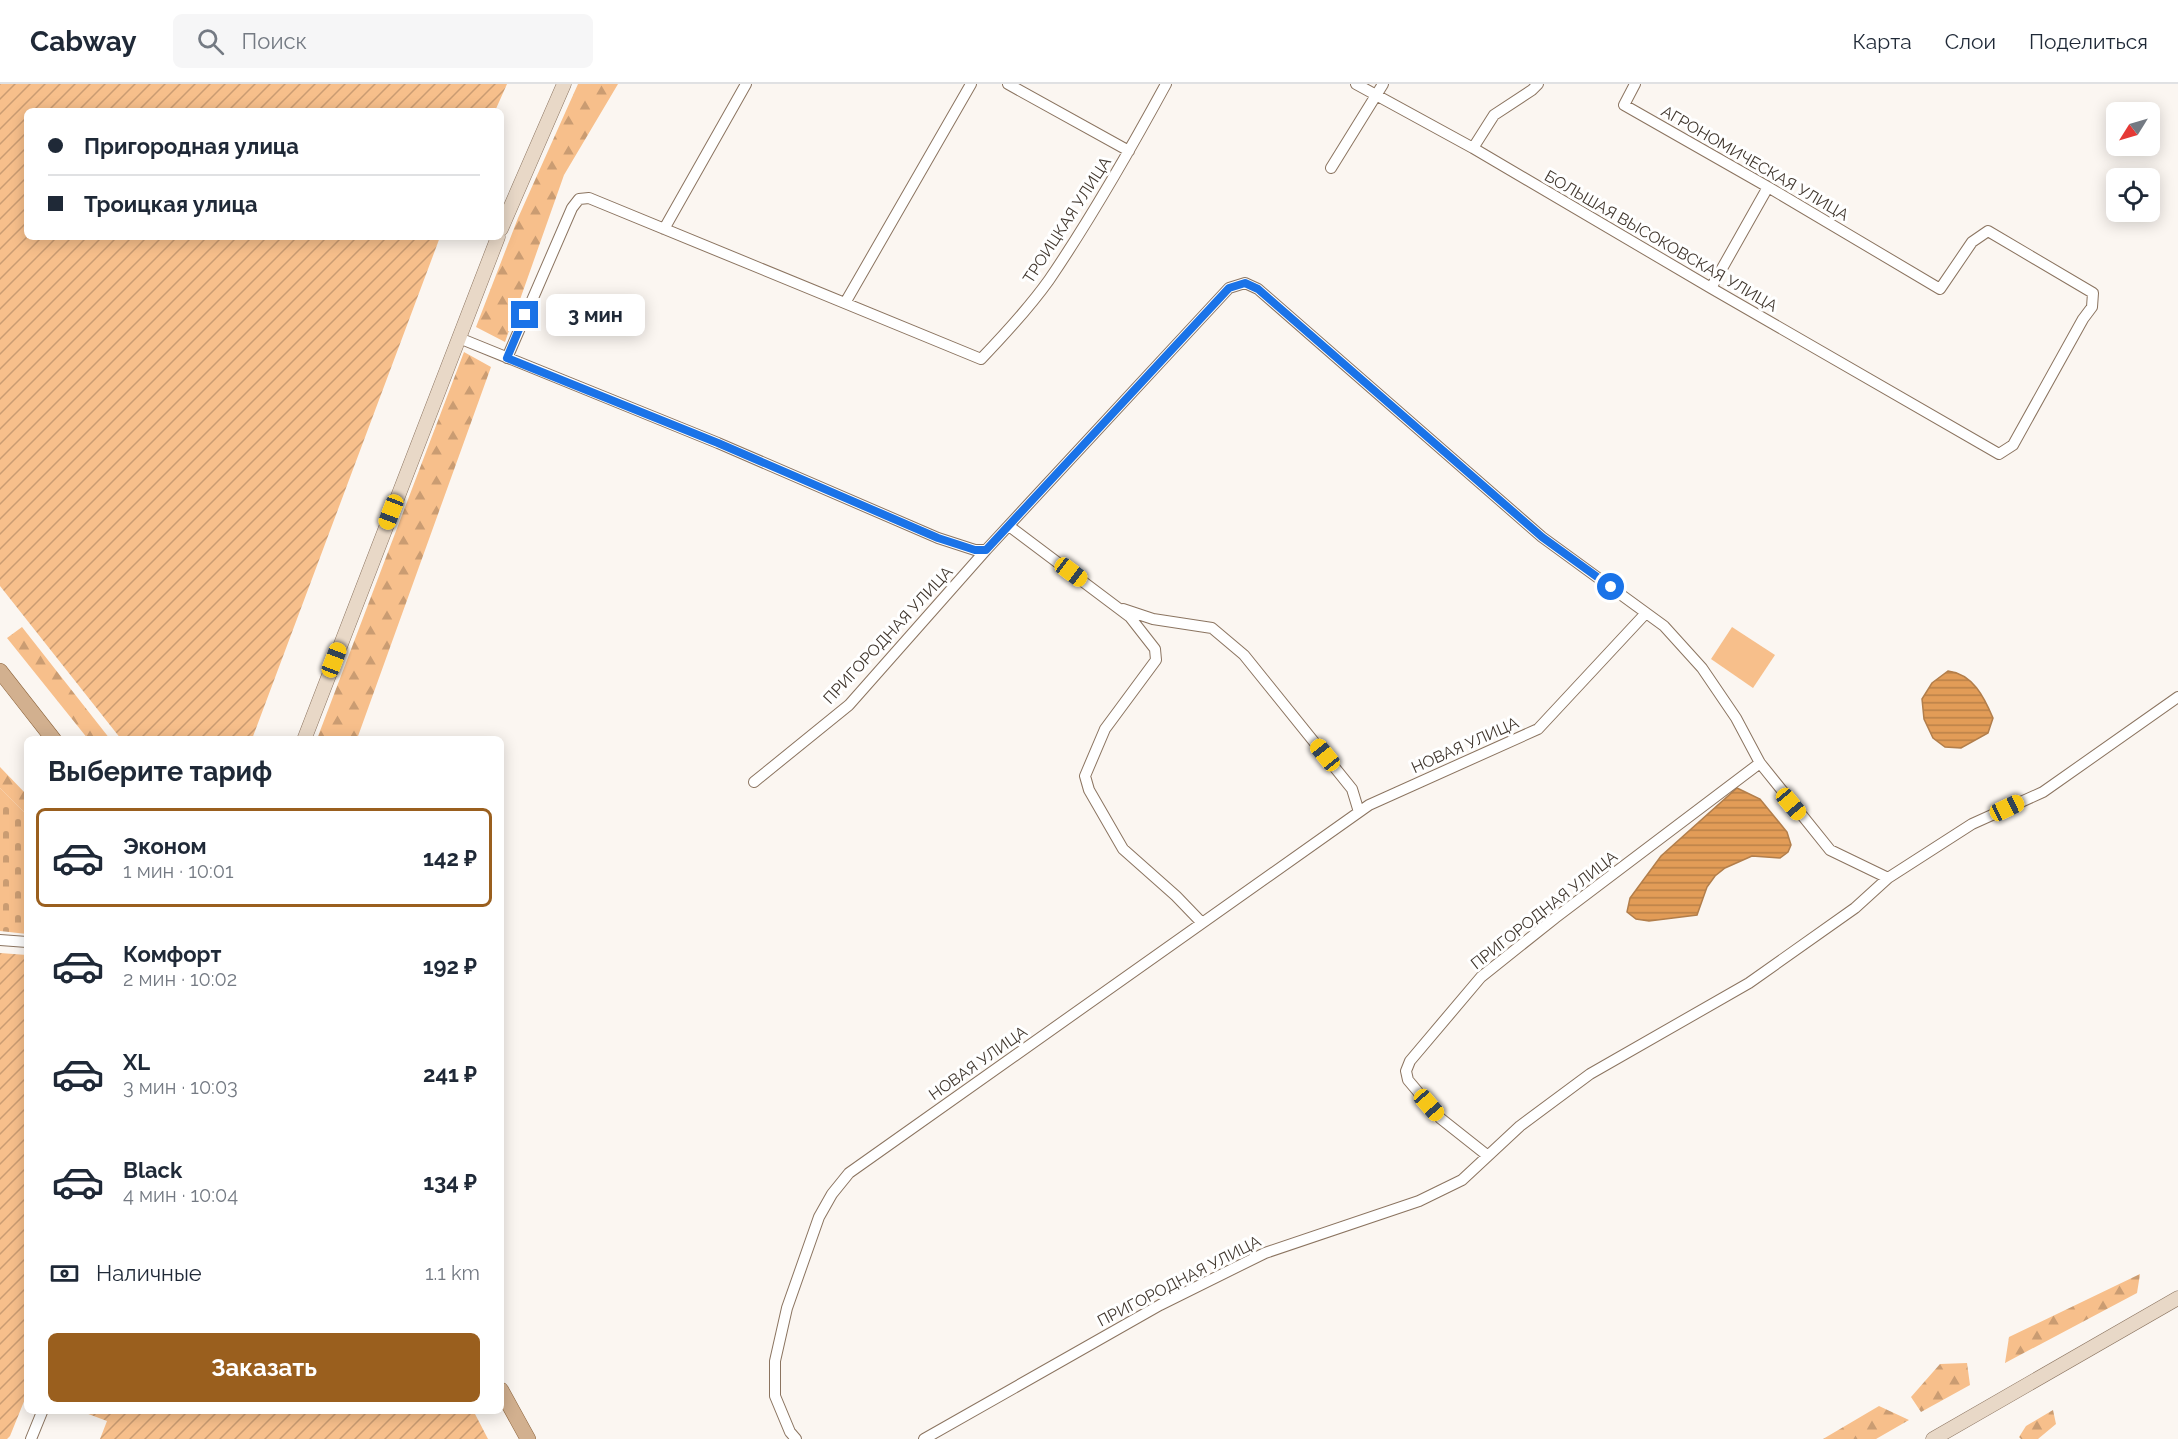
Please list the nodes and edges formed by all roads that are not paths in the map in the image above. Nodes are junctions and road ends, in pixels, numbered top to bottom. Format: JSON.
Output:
{"nodes":[{"id":1,"x":564,"y":84,"type":"edge"},
{"id":2,"x":746,"y":84,"type":"edge"},
{"id":3,"x":971,"y":84,"type":"edge"},
{"id":4,"x":1008,"y":84,"type":"edge"},
{"id":5,"x":1166,"y":84,"type":"edge"},
{"id":6,"x":1356,"y":84,"type":"edge"},
{"id":7,"x":1383,"y":84,"type":"edge"},
{"id":8,"x":1538,"y":84,"type":"edge"},
{"id":9,"x":1635,"y":84,"type":"edge"},
{"id":10,"x":1377,"y":96,"type":"junction"},
{"id":11,"x":1473,"y":148,"type":"junction"},
{"id":12,"x":1129,"y":151,"type":"junction"},
{"id":13,"x":1331,"y":168,"type":"dead end"},
{"id":14,"x":1768,"y":187,"type":"junction"},
{"id":15,"x":504,"y":222,"type":"edge"},
{"id":16,"x":664,"y":228,"type":"junction"},
{"id":17,"x":497,"y":240,"type":"edge"},
{"id":18,"x":1711,"y":288,"type":"junction"},
{"id":19,"x":845,"y":303,"type":"junction"},
{"id":20,"x":459,"y":338,"type":"junction"},
{"id":21,"x":507,"y":358,"type":"junction"},
{"id":22,"x":1835,"y":360,"type":"joint"},
{"id":23,"x":1009,"y":526,"type":"junction"},
{"id":24,"x":986,"y":550,"type":"junction"},
{"id":25,"x":1117,"y":607,"type":"junction"},
{"id":26,"x":1646,"y":613,"type":"junction"},
{"id":27,"x":0,"y":671,"type":"edge"},
{"id":28,"x":2178,"y":697,"type":"edge"},
{"id":29,"x":51,"y":736,"type":"edge"},
{"id":30,"x":306,"y":736,"type":"edge"},
{"id":31,"x":1760,"y":763,"type":"junction"},
{"id":32,"x":754,"y":782,"type":"dead end"},
{"id":33,"x":1359,"y":812,"type":"junction"},
{"id":34,"x":1888,"y":878,"type":"junction"},
{"id":35,"x":1203,"y":923,"type":"junction"},
{"id":36,"x":0,"y":940,"type":"edge"},
{"id":37,"x":24,"y":942,"type":"edge"},
{"id":38,"x":1488,"y":1156,"type":"junction"},
{"id":39,"x":2178,"y":1298,"type":"edge"},
{"id":40,"x":504,"y":1395,"type":"edge"},
{"id":41,"x":41,"y":1414,"type":"edge"},
{"id":42,"x":31,"y":1439,"type":"edge"},
{"id":43,"x":528,"y":1439,"type":"edge"},
{"id":44,"x":796,"y":1439,"type":"edge"},
{"id":45,"x":924,"y":1439,"type":"edge"},
{"id":46,"x":1933,"y":1439,"type":"edge"}],
"edges":[{"from":1,"to":15,"type":"street"},
{"from":2,"to":16,"type":"street"},
{"from":3,"to":19,"type":"street"},
{"from":4,"to":12,"type":"street"},
{"from":5,"to":12,"type":"street","name":"ТРОИЦКАЯ УЛИЦА"},
{"from":6,"to":10,"type":"street","name":"БОЛЬШАЯ ВЫСОКОВСКАЯ УЛИЦА"},
{"from":7,"to":10,"type":"street"},
{"from":8,"to":11,"type":"street"},
{"from":9,"to":14,"type":"street","name":"АГРОНОМИЧЕСКАЯ УЛИЦА"},
{"from":10,"to":11,"type":"street","name":"БОЛЬШАЯ ВЫСОКОВСКАЯ УЛИЦА"},
{"from":10,"to":13,"type":"street"},
{"from":11,"to":18,"type":"street","name":"БОЛЬШАЯ ВЫСОКОВСКАЯ УЛИЦА"},
{"from":12,"to":19,"type":"street","name":"ТРОИЦКАЯ УЛИЦА"},
{"from":14,"to":18,"type":"street"},
{"from":14,"to":22,"type":"street","name":"АГРОНОМИЧЕСКАЯ УЛИЦА"},
{"from":16,"to":19,"type":"street","name":"ТРОИЦКАЯ УЛИЦА"},
{"from":16,"to":21,"type":"street","name":"ТРОИЦКАЯ УЛИЦА"},
{"from":17,"to":20,"type":"street"},
{"from":18,"to":22,"type":"street","name":"БОЛЬШАЯ ВЫСОКОВСКАЯ УЛИЦА"},
{"from":20,"to":21,"type":"street","name":"ПРИГОРОДНАЯ УЛИЦА"},
{"from":20,"to":30,"type":"street"},
{"from":21,"to":24,"type":"street","name":"ПРИГОРОДНАЯ УЛИЦА"},
{"from":23,"to":24,"type":"street","name":"ПРИГОРОДНАЯ УЛИЦА"},
{"from":23,"to":25,"type":"street"},
{"from":23,"to":26,"type":"street","name":"ПРИГОРОДНАЯ УЛИЦА"},
{"from":24,"to":32,"type":"street","name":"ПРИГОРОДНАЯ УЛИЦА"},
{"from":25,"to":33,"type":"street"},
{"from":25,"to":35,"type":"street"},
{"from":26,"to":31,"type":"street","name":"ПРИГОРОДНАЯ УЛИЦА"},
{"from":26,"to":33,"type":"street","name":"НОВАЯ УЛИЦА"},
{"from":27,"to":29,"type":"main road"},
{"from":28,"to":34,"type":"street","name":"ПРИГОРОДНАЯ УЛИЦА"},
{"from":31,"to":34,"type":"street","name":"ПРИГОРОДНАЯ УЛИЦА"},
{"from":31,"to":38,"type":"street","name":"ПРИГОРОДНАЯ УЛИЦА"},
{"from":33,"to":35,"type":"street","name":"НОВАЯ УЛИЦА"},
{"from":34,"to":38,"type":"street","name":"ПРИГОРОДНАЯ УЛИЦА"},
{"from":35,"to":44,"type":"street","name":"НОВАЯ УЛИЦА"},
{"from":36,"to":37,"type":"street"},
{"from":38,"to":45,"type":"street","name":"ПРИГОРОДНАЯ УЛИЦА"},
{"from":39,"to":46,"type":"street"},
{"from":40,"to":43,"type":"main road"},
{"from":41,"to":42,"type":"street"}]}
